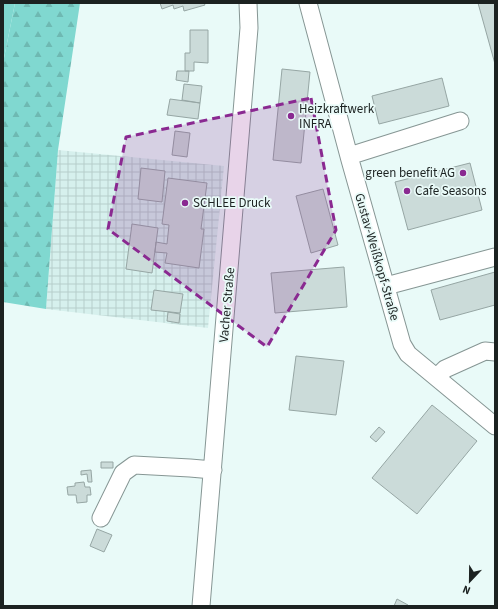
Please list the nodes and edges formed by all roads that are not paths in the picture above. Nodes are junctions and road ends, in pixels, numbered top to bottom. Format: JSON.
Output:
{"nodes":[{"id":1,"x":248,"y":3,"type":"edge"},
{"id":2,"x":308,"y":3,"type":"edge"},
{"id":3,"x":460,"y":121,"type":"dead end"},
{"id":4,"x":349,"y":156,"type":"junction"},
{"id":5,"x":495,"y":257,"type":"edge"},
{"id":6,"x":386,"y":286,"type":"junction"},
{"id":7,"x":495,"y":352,"type":"edge"},
{"id":8,"x":436,"y":377,"type":"junction"},
{"id":9,"x":495,"y":426,"type":"edge"},
{"id":10,"x":213,"y":470,"type":"junction"},
{"id":11,"x":101,"y":518,"type":"dead end"},
{"id":12,"x":202,"y":606,"type":"edge"}],
"edges":[{"from":1,"to":10,"type":"street","name":"Vacher Straße"},
{"from":2,"to":4,"type":"street","name":"Gustav-Weißkopf-Straße"},
{"from":3,"to":4,"type":"street"},
{"from":4,"to":6,"type":"street","name":"Gustav-Weißkopf-Straße"},
{"from":5,"to":6,"type":"street"},
{"from":6,"to":8,"type":"street","name":"Gustav-Weißkopf-Straße"},
{"from":7,"to":8,"type":"street"},
{"from":8,"to":9,"type":"street","name":"Gustav-Weißkopf-Straße"},
{"from":10,"to":11,"type":"street"},
{"from":10,"to":12,"type":"street","name":"Vacher Straße"}]}
